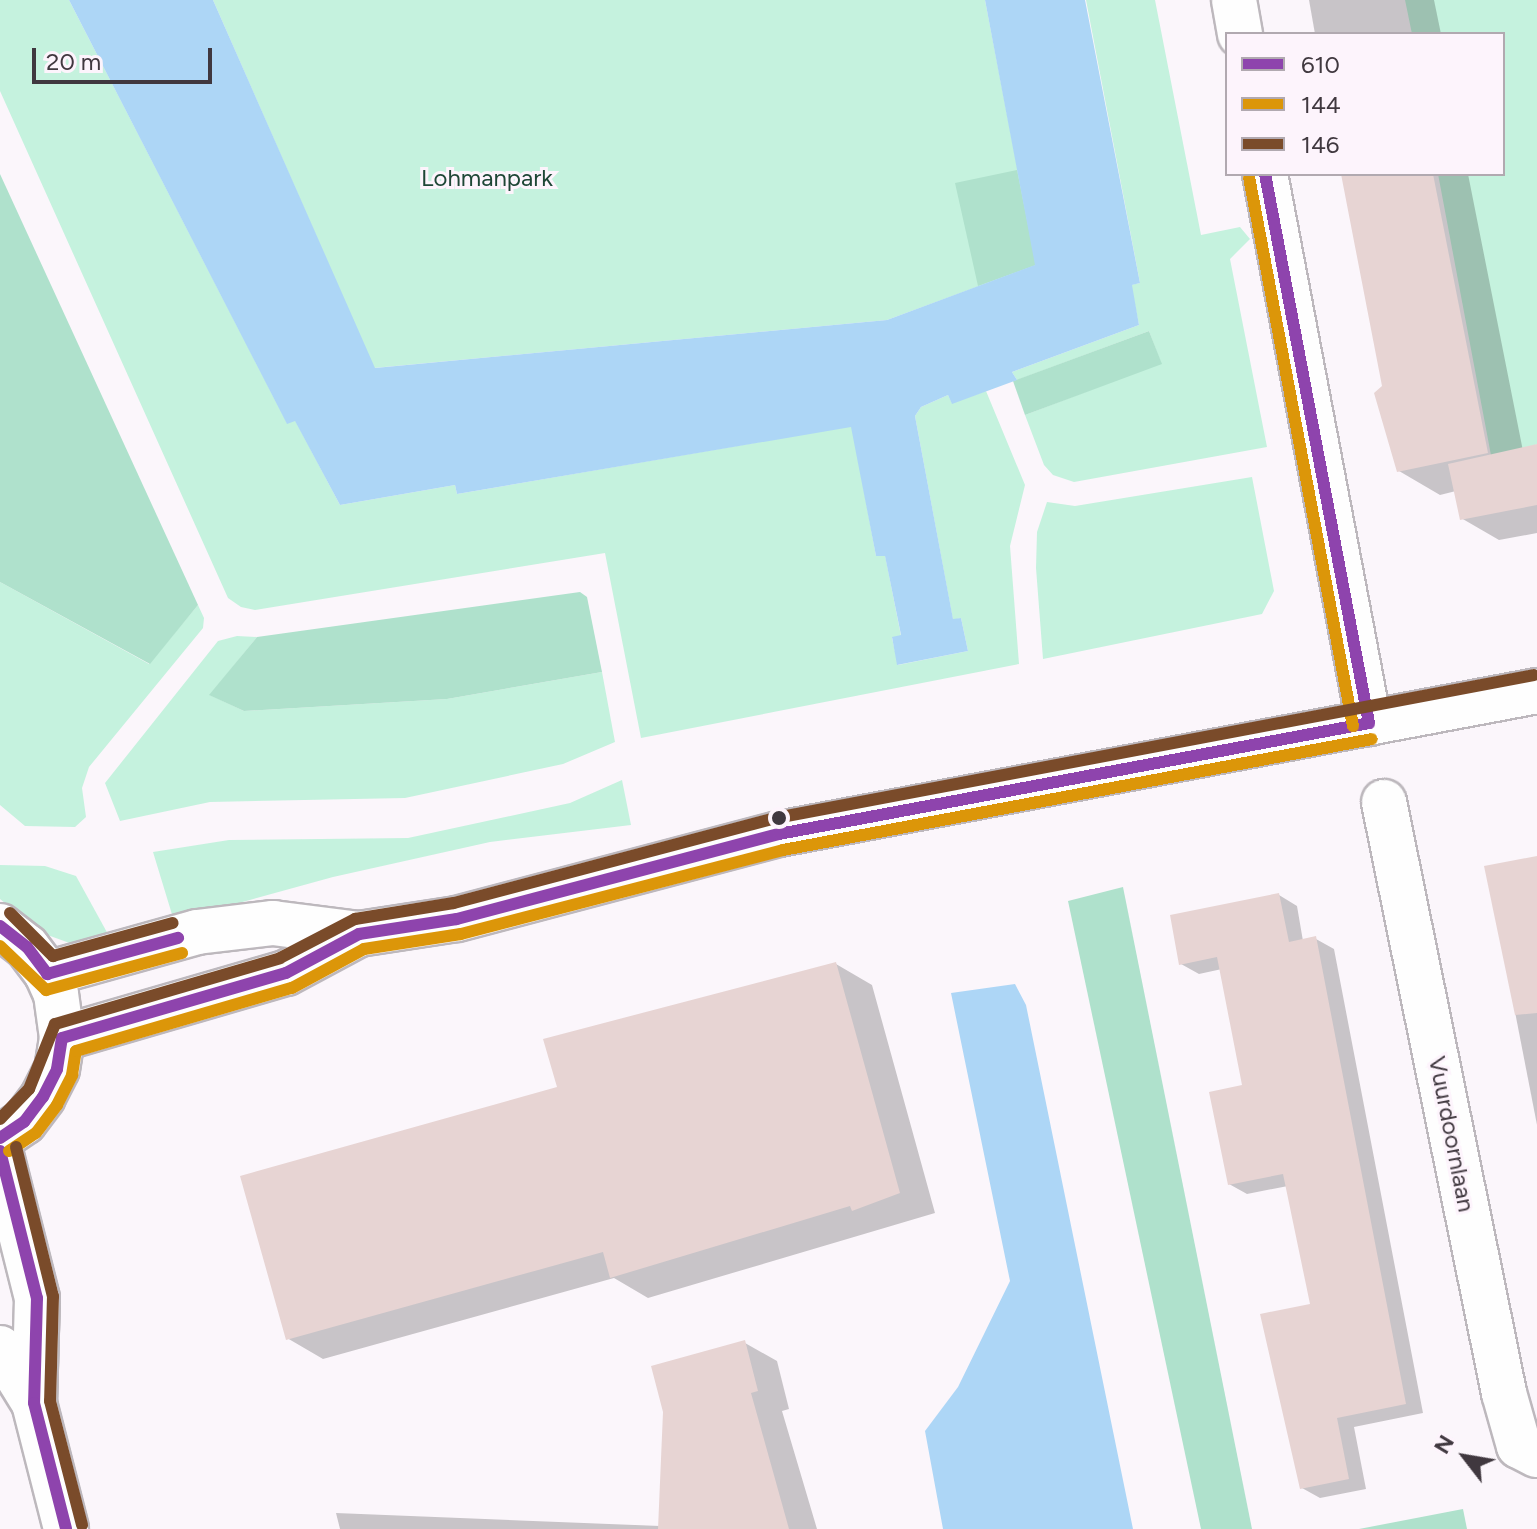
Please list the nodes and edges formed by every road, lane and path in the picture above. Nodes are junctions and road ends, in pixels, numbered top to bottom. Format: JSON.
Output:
{"nodes":[{"id":1,"x":1234,"y":0,"type":"edge"},
{"id":2,"x":1240,"y":32,"type":"edge"},
{"id":3,"x":1265,"y":176,"type":"edge"},
{"id":4,"x":1537,"y":691,"type":"edge"},
{"id":5,"x":1369,"y":723,"type":"junction"},
{"id":6,"x":1384,"y":802,"type":"dead end"},
{"id":7,"x":0,"y":926,"type":"edge"},
{"id":8,"x":359,"y":934,"type":"junction"},
{"id":9,"x":47,"y":974,"type":"junction"},
{"id":10,"x":62,"y":1038,"type":"junction"},
{"id":11,"x":0,"y":1138,"type":"edge"},
{"id":12,"x":0,"y":1151,"type":"edge"},
{"id":13,"x":0,"y":1348,"type":"edge"},
{"id":14,"x":34,"y":1403,"type":"junction"},
{"id":15,"x":1537,"y":1455,"type":"edge"},
{"id":16,"x":66,"y":1529,"type":"edge"}],
"edges":[{"from":1,"to":2,"type":"street"},
{"from":3,"to":5,"type":"street"},
{"from":4,"to":5,"type":"street"},
{"from":5,"to":8,"type":"street"},
{"from":6,"to":15,"type":"street","name":"Vuurdoornlaan"},
{"from":7,"to":9,"type":"street"},
{"from":8,"to":9,"type":"street"},
{"from":8,"to":10,"type":"street"},
{"from":9,"to":10,"type":"street"},
{"from":10,"to":11,"type":"street"},
{"from":12,"to":14,"type":"street"},
{"from":13,"to":14,"type":"street"},
{"from":14,"to":16,"type":"street"}]}
